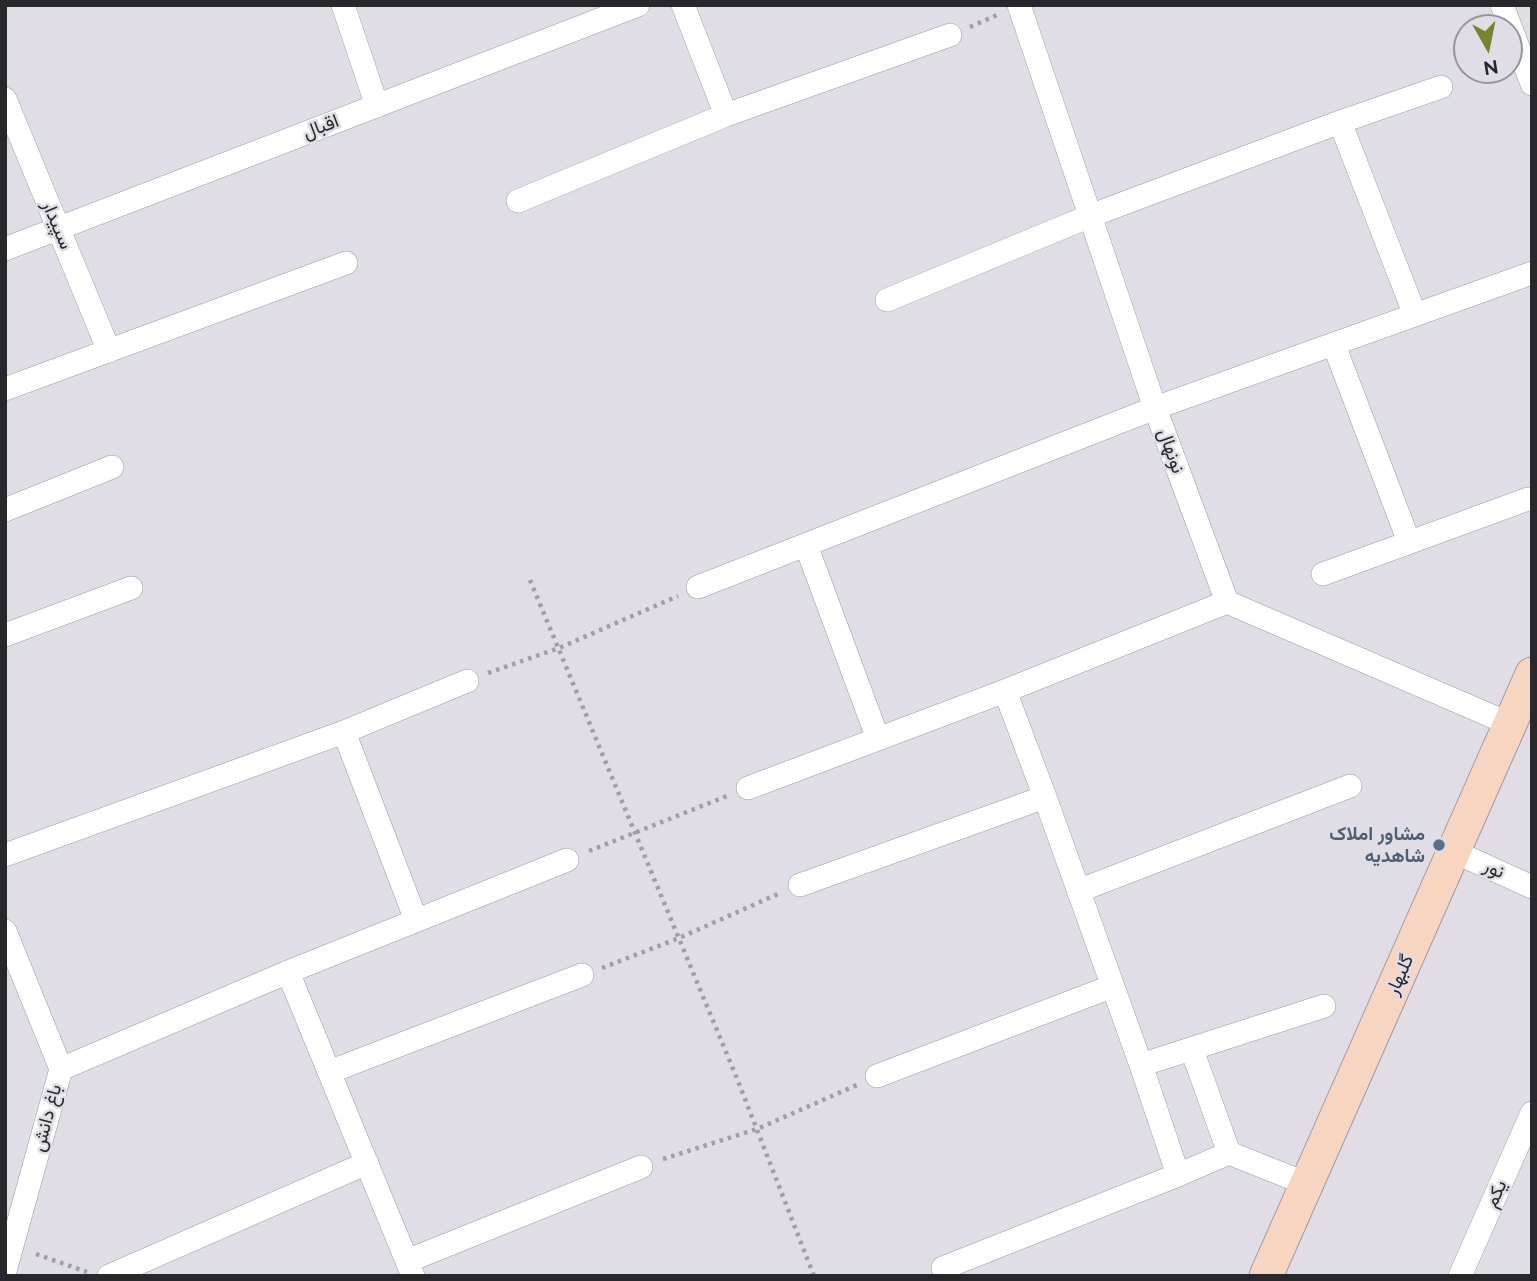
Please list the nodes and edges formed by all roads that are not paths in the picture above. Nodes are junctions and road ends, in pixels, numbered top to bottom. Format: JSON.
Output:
{"nodes":[{"id":1,"x":343,"y":5,"type":"edge"},
{"id":2,"x":638,"y":5,"type":"edge"},
{"id":3,"x":683,"y":5,"type":"edge"},
{"id":4,"x":1502,"y":5,"type":"edge"},
{"id":5,"x":1019,"y":6,"type":"edge"},
{"id":6,"x":950,"y":35,"type":"road end"},
{"id":7,"x":1526,"y":51,"type":"edge"},
{"id":8,"x":1532,"y":84,"type":"edge"},
{"id":9,"x":1441,"y":87,"type":"dead end"},
{"id":10,"x":5,"y":99,"type":"edge"},
{"id":11,"x":377,"y":106,"type":"junction"},
{"id":12,"x":726,"y":115,"type":"junction"},
{"id":13,"x":1340,"y":121,"type":"junction"},
{"id":14,"x":518,"y":201,"type":"dead end"},
{"id":15,"x":1090,"y":216,"type":"junction"},
{"id":16,"x":59,"y":229,"type":"junction"},
{"id":17,"x":5,"y":249,"type":"edge"},
{"id":18,"x":346,"y":263,"type":"dead end"},
{"id":19,"x":1532,"y":273,"type":"edge"},
{"id":20,"x":887,"y":300,"type":"dead end"},
{"id":21,"x":1415,"y":315,"type":"junction"},
{"id":22,"x":1334,"y":345,"type":"junction"},
{"id":23,"x":110,"y":351,"type":"junction"},
{"id":24,"x":5,"y":389,"type":"edge"},
{"id":25,"x":1155,"y":408,"type":"junction"},
{"id":26,"x":112,"y":467,"type":"dead end"},
{"id":27,"x":1528,"y":499,"type":"dead end"},
{"id":28,"x":5,"y":510,"type":"edge"},
{"id":29,"x":1409,"y":542,"type":"junction"},
{"id":30,"x":806,"y":545,"type":"junction"},
{"id":31,"x":1323,"y":574,"type":"dead end"},
{"id":32,"x":698,"y":587,"type":"road end"},
{"id":33,"x":131,"y":588,"type":"dead end"},
{"id":34,"x":1227,"y":602,"type":"junction"},
{"id":35,"x":5,"y":635,"type":"edge"},
{"id":36,"x":1532,"y":674,"type":"edge"},
{"id":37,"x":467,"y":681,"type":"road end"},
{"id":38,"x":1004,"y":691,"type":"junction"},
{"id":39,"x":1510,"y":724,"type":"junction"},
{"id":40,"x":344,"y":732,"type":"junction"},
{"id":41,"x":878,"y":739,"type":"junction"},
{"id":42,"x":1350,"y":786,"type":"dead end"},
{"id":43,"x":748,"y":788,"type":"road end"},
{"id":44,"x":1045,"y":797,"type":"junction"},
{"id":45,"x":1455,"y":852,"type":"junction"},
{"id":46,"x":5,"y":855,"type":"edge"},
{"id":47,"x":567,"y":860,"type":"road end"},
{"id":48,"x":800,"y":885,"type":"road end"},
{"id":49,"x":1532,"y":887,"type":"edge"},
{"id":50,"x":1078,"y":891,"type":"junction"},
{"id":51,"x":416,"y":920,"type":"junction"},
{"id":52,"x":5,"y":931,"type":"edge"},
{"id":53,"x":288,"y":972,"type":"junction"},
{"id":54,"x":582,"y":975,"type":"road end"},
{"id":55,"x":1113,"y":986,"type":"junction"},
{"id":56,"x":1324,"y":1006,"type":"dead end"},
{"id":57,"x":1192,"y":1050,"type":"junction"},
{"id":58,"x":1141,"y":1065,"type":"junction"},
{"id":59,"x":61,"y":1069,"type":"junction"},
{"id":60,"x":329,"y":1072,"type":"junction"},
{"id":61,"x":877,"y":1076,"type":"road end"},
{"id":62,"x":1532,"y":1112,"type":"edge"},
{"id":63,"x":1229,"y":1153,"type":"junction"},
{"id":64,"x":367,"y":1163,"type":"junction"},
{"id":65,"x":641,"y":1167,"type":"road end"},
{"id":66,"x":1178,"y":1175,"type":"junction"},
{"id":67,"x":1307,"y":1184,"type":"junction"},
{"id":68,"x":410,"y":1268,"type":"edge"},
{"id":69,"x":943,"y":1268,"type":"dead end"},
{"id":70,"x":5,"y":1271,"type":"edge"},
{"id":71,"x":109,"y":1276,"type":"edge"},
{"id":72,"x":1266,"y":1276,"type":"edge"},
{"id":73,"x":1460,"y":1276,"type":"edge"}],
"edges":[{"from":1,"to":11,"type":"street"},
{"from":2,"to":11,"type":"street","name":"اقبال"},
{"from":3,"to":12,"type":"street"},
{"from":4,"to":7,"type":"street"},
{"from":5,"to":15,"type":"street","name":"نونهال"},
{"from":6,"to":12,"type":"street"},
{"from":7,"to":8,"type":"street"},
{"from":9,"to":13,"type":"street"},
{"from":10,"to":16,"type":"street","name":"سپیدار"},
{"from":11,"to":16,"type":"street","name":"اقبال"},
{"from":12,"to":14,"type":"street"},
{"from":13,"to":15,"type":"street"},
{"from":13,"to":21,"type":"street"},
{"from":15,"to":20,"type":"street"},
{"from":15,"to":25,"type":"street","name":"نونهال"},
{"from":16,"to":17,"type":"street","name":"اقبال"},
{"from":16,"to":23,"type":"street","name":"سپیدار"},
{"from":18,"to":23,"type":"street"},
{"from":19,"to":21,"type":"street"},
{"from":21,"to":22,"type":"street"},
{"from":22,"to":25,"type":"street"},
{"from":22,"to":29,"type":"street"},
{"from":23,"to":24,"type":"street"},
{"from":25,"to":30,"type":"street"},
{"from":25,"to":34,"type":"street","name":"نونهال"},
{"from":26,"to":28,"type":"street"},
{"from":27,"to":29,"type":"street"},
{"from":29,"to":31,"type":"street"},
{"from":30,"to":32,"type":"street"},
{"from":30,"to":41,"type":"street"},
{"from":33,"to":35,"type":"street"},
{"from":34,"to":38,"type":"street"},
{"from":34,"to":39,"type":"street"},
{"from":36,"to":39,"type":"street","name":"گلبهار"},
{"from":37,"to":40,"type":"street"},
{"from":38,"to":41,"type":"street"},
{"from":38,"to":44,"type":"street"},
{"from":39,"to":45,"type":"street","name":"گلبهار"},
{"from":40,"to":46,"type":"street"},
{"from":40,"to":51,"type":"street"},
{"from":41,"to":43,"type":"street"},
{"from":42,"to":50,"type":"street"},
{"from":44,"to":48,"type":"street"},
{"from":44,"to":50,"type":"street"},
{"from":45,"to":49,"type":"street","name":"نور"},
{"from":45,"to":67,"type":"street","name":"گلبهار"},
{"from":47,"to":51,"type":"street"},
{"from":50,"to":55,"type":"street"},
{"from":51,"to":53,"type":"street"},
{"from":52,"to":59,"type":"street","name":"باغ دانش"},
{"from":53,"to":59,"type":"street"},
{"from":53,"to":60,"type":"street"},
{"from":54,"to":60,"type":"street"},
{"from":55,"to":58,"type":"street"},
{"from":55,"to":61,"type":"street"},
{"from":56,"to":57,"type":"street"},
{"from":57,"to":58,"type":"street"},
{"from":57,"to":63,"type":"street"},
{"from":58,"to":66,"type":"street"},
{"from":59,"to":70,"type":"street","name":"باغ دانش"},
{"from":60,"to":64,"type":"street"},
{"from":62,"to":73,"type":"street","name":"یکم"},
{"from":63,"to":66,"type":"street"},
{"from":63,"to":67,"type":"street"},
{"from":64,"to":68,"type":"street"},
{"from":64,"to":71,"type":"street"},
{"from":65,"to":68,"type":"street"},
{"from":66,"to":69,"type":"street"},
{"from":67,"to":72,"type":"street","name":"گلبهار"}]}
